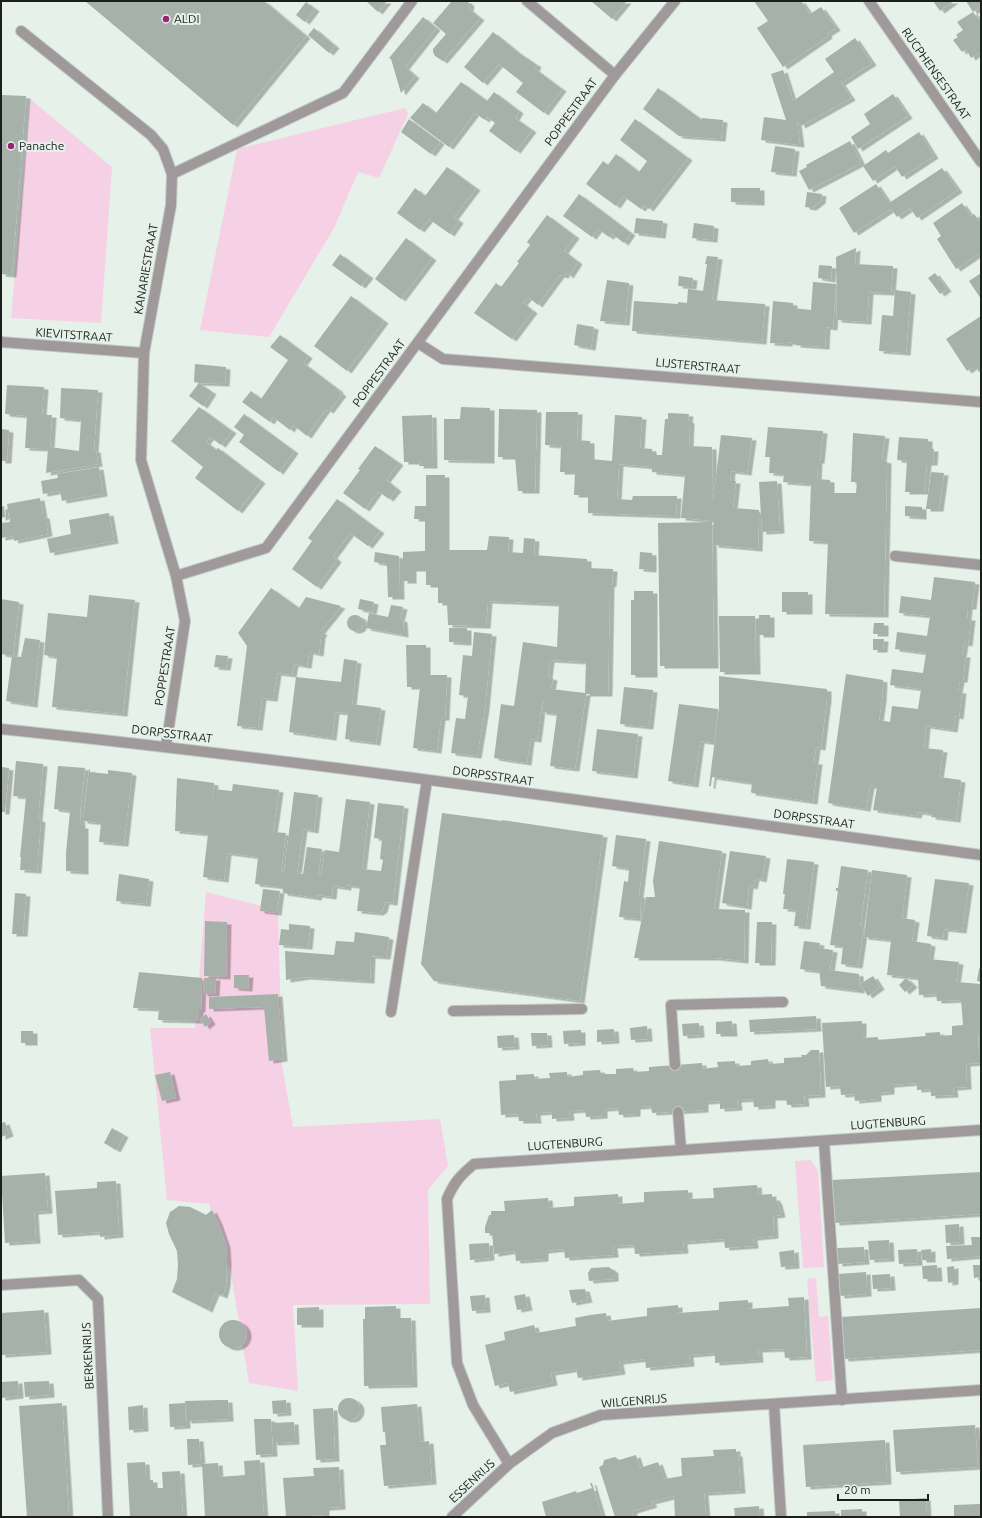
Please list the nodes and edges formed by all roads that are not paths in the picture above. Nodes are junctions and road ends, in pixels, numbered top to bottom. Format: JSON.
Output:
{"nodes":[{"id":1,"x":412,"y":1,"type":"edge"},
{"id":2,"x":527,"y":1,"type":"edge"},
{"id":3,"x":675,"y":1,"type":"edge"},
{"id":4,"x":869,"y":1,"type":"edge"},
{"id":5,"x":21,"y":31,"type":"dead end"},
{"id":6,"x":615,"y":75,"type":"junction"},
{"id":7,"x":981,"y":162,"type":"edge"},
{"id":8,"x":172,"y":174,"type":"junction"},
{"id":9,"x":1,"y":342,"type":"edge"},
{"id":10,"x":418,"y":343,"type":"junction"},
{"id":11,"x":144,"y":353,"type":"junction"},
{"id":12,"x":981,"y":402,"type":"edge"},
{"id":13,"x":894,"y":556,"type":"dead end"},
{"id":14,"x":981,"y":565,"type":"edge"},
{"id":15,"x":176,"y":576,"type":"junction"},
{"id":16,"x":1,"y":729,"type":"edge"},
{"id":17,"x":166,"y":746,"type":"junction"},
{"id":18,"x":427,"y":780,"type":"junction"},
{"id":19,"x":981,"y":855,"type":"edge"},
{"id":20,"x":783,"y":1002,"type":"dead end"},
{"id":21,"x":582,"y":1009,"type":"dead end"},
{"id":22,"x":453,"y":1011,"type":"dead end"},
{"id":23,"x":391,"y":1012,"type":"dead end"},
{"id":24,"x":675,"y":1065,"type":"dead end"},
{"id":25,"x":678,"y":1112,"type":"dead end"},
{"id":26,"x":981,"y":1130,"type":"edge"},
{"id":27,"x":824,"y":1141,"type":"junction"},
{"id":28,"x":681,"y":1150,"type":"junction"},
{"id":29,"x":1,"y":1285,"type":"edge"},
{"id":30,"x":981,"y":1390,"type":"edge"},
{"id":31,"x":842,"y":1400,"type":"junction"},
{"id":32,"x":774,"y":1404,"type":"junction"},
{"id":33,"x":509,"y":1464,"type":"junction"},
{"id":34,"x":108,"y":1517,"type":"edge"},
{"id":35,"x":452,"y":1517,"type":"edge"},
{"id":36,"x":781,"y":1517,"type":"edge"}],
"edges":[{"from":1,"to":8,"type":"street"},
{"from":2,"to":6,"type":"street"},
{"from":3,"to":6,"type":"street","name":"POPPESTRAAT"},
{"from":4,"to":7,"type":"street","name":"RUCPHENSESTRAAT"},
{"from":5,"to":8,"type":"street","name":"KANARIESTRAAT"},
{"from":6,"to":10,"type":"street","name":"POPPESTRAAT"},
{"from":8,"to":11,"type":"street","name":"KANARIESTRAAT"},
{"from":9,"to":11,"type":"street","name":"KIEVITSTRAAT"},
{"from":10,"to":12,"type":"street","name":"LIJSTERSTRAAT"},
{"from":10,"to":15,"type":"street","name":"POPPESTRAAT"},
{"from":11,"to":15,"type":"street","name":"KANARIESTRAAT"},
{"from":13,"to":14,"type":"street"},
{"from":15,"to":17,"type":"street","name":"POPPESTRAAT"},
{"from":16,"to":17,"type":"street","name":"DORPSSTRAAT"},
{"from":17,"to":18,"type":"street","name":"DORPSSTRAAT"},
{"from":18,"to":19,"type":"street","name":"DORPSSTRAAT"},
{"from":18,"to":23,"type":"street"},
{"from":20,"to":24,"type":"street"},
{"from":21,"to":22,"type":"street"},
{"from":25,"to":28,"type":"street"},
{"from":26,"to":27,"type":"street","name":"LUGTENBURG"},
{"from":27,"to":28,"type":"street","name":"LUGTENBURG"},
{"from":27,"to":31,"type":"street"},
{"from":28,"to":33,"type":"street","name":"LUGTENBURG"},
{"from":29,"to":34,"type":"street","name":"BERKENRIJS"},
{"from":30,"to":31,"type":"street","name":"WILGENRIJS"},
{"from":31,"to":32,"type":"street","name":"WILGENRIJS"},
{"from":32,"to":33,"type":"street","name":"WILGENRIJS"},
{"from":32,"to":36,"type":"street"},
{"from":33,"to":35,"type":"street","name":"ESSENRIJS"}]}
